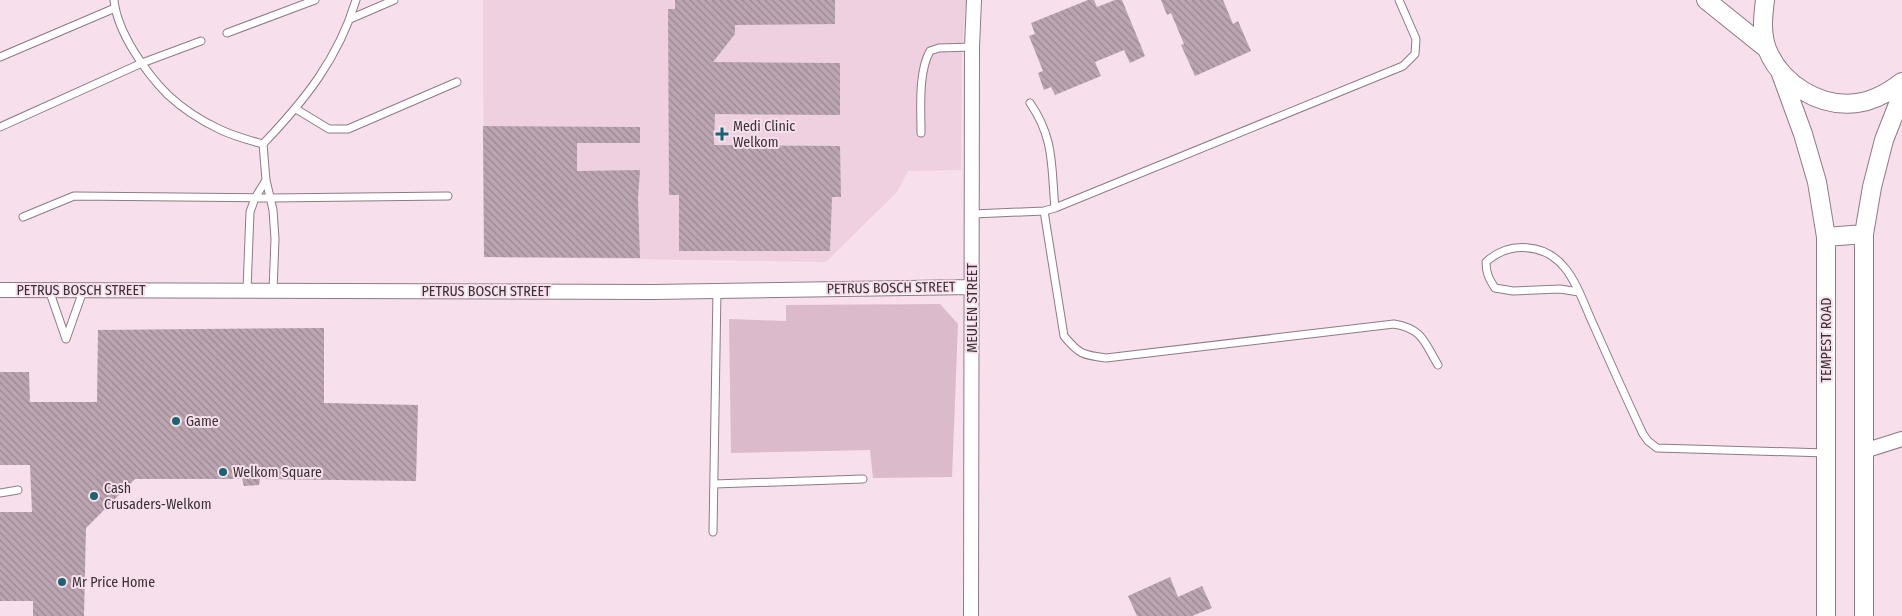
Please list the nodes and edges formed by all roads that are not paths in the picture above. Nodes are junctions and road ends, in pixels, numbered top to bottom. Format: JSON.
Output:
{"nodes":[{"id":1,"x":315,"y":0,"type":"edge"},
{"id":2,"x":356,"y":0,"type":"edge"},
{"id":3,"x":394,"y":0,"type":"edge"},
{"id":4,"x":974,"y":0,"type":"edge"},
{"id":5,"x":1399,"y":0,"type":"edge"},
{"id":6,"x":1706,"y":0,"type":"edge"},
{"id":7,"x":1766,"y":0,"type":"edge"},
{"id":8,"x":114,"y":4,"type":"edge"},
{"id":9,"x":350,"y":19,"type":"junction"},
{"id":10,"x":227,"y":33,"type":"dead end"},
{"id":11,"x":201,"y":40,"type":"dead end"},
{"id":12,"x":972,"y":47,"type":"junction"},
{"id":13,"x":1767,"y":49,"type":"junction"},
{"id":14,"x":0,"y":57,"type":"edge"},
{"id":15,"x":142,"y":63,"type":"junction"},
{"id":16,"x":1780,"y":71,"type":"junction"},
{"id":17,"x":457,"y":82,"type":"dead end"},
{"id":18,"x":1902,"y":82,"type":"edge"},
{"id":19,"x":1902,"y":94,"type":"edge"},
{"id":20,"x":1030,"y":103,"type":"dead end"},
{"id":21,"x":296,"y":109,"type":"junction"},
{"id":22,"x":0,"y":127,"type":"edge"},
{"id":23,"x":920,"y":133,"type":"dead end"},
{"id":24,"x":263,"y":144,"type":"junction"},
{"id":25,"x":266,"y":180,"type":"junction"},
{"id":26,"x":448,"y":196,"type":"dead end"},
{"id":27,"x":255,"y":198,"type":"junction"},
{"id":28,"x":271,"y":198,"type":"junction"},
{"id":29,"x":1055,"y":208,"type":"junction"},
{"id":30,"x":1044,"y":211,"type":"junction"},
{"id":31,"x":973,"y":214,"type":"junction"},
{"id":32,"x":23,"y":217,"type":"dead end"},
{"id":33,"x":1864,"y":234,"type":"junction"},
{"id":34,"x":1826,"y":237,"type":"junction"},
{"id":35,"x":972,"y":286,"type":"junction"},
{"id":36,"x":0,"y":290,"type":"edge"},
{"id":37,"x":49,"y":290,"type":"junction"},
{"id":38,"x":248,"y":290,"type":"junction"},
{"id":39,"x":272,"y":290,"type":"junction"},
{"id":40,"x":717,"y":290,"type":"junction"},
{"id":41,"x":83,"y":291,"type":"junction"},
{"id":42,"x":1578,"y":292,"type":"junction"},
{"id":43,"x":1438,"y":365,"type":"dead end"},
{"id":44,"x":1902,"y":439,"type":"edge"},
{"id":45,"x":1864,"y":451,"type":"junction"},
{"id":46,"x":1826,"y":453,"type":"junction"},
{"id":47,"x":863,"y":480,"type":"dead end"},
{"id":48,"x":714,"y":484,"type":"junction"},
{"id":49,"x":18,"y":490,"type":"dead end"},
{"id":50,"x":0,"y":493,"type":"edge"},
{"id":51,"x":713,"y":532,"type":"dead end"},
{"id":52,"x":971,"y":616,"type":"edge"},
{"id":53,"x":1826,"y":616,"type":"edge"},
{"id":54,"x":1864,"y":616,"type":"edge"}],
"edges":[{"from":1,"to":10,"type":"lane"},
{"from":2,"to":9,"type":"lane"},
{"from":3,"to":9,"type":"lane"},
{"from":4,"to":12,"type":"street","name":"MEULEN STREET"},
{"from":5,"to":29,"type":"lane"},
{"from":6,"to":13,"type":"street"},
{"from":7,"to":13,"type":"street"},
{"from":8,"to":14,"type":"lane"},
{"from":8,"to":15,"type":"lane"},
{"from":9,"to":21,"type":"lane"},
{"from":11,"to":15,"type":"lane"},
{"from":12,"to":23,"type":"lane"},
{"from":12,"to":31,"type":"street","name":"MEULEN STREET"},
{"from":13,"to":16,"type":"street"},
{"from":15,"to":22,"type":"lane"},
{"from":15,"to":24,"type":"lane"},
{"from":16,"to":18,"type":"street"},
{"from":16,"to":34,"type":"street","name":"TEMPEST ROAD"},
{"from":17,"to":21,"type":"lane"},
{"from":19,"to":33,"type":"street"},
{"from":20,"to":29,"type":"lane"},
{"from":21,"to":24,"type":"lane"},
{"from":24,"to":25,"type":"lane"},
{"from":25,"to":27,"type":"lane"},
{"from":25,"to":28,"type":"lane"},
{"from":26,"to":28,"type":"lane"},
{"from":27,"to":28,"type":"lane"},
{"from":27,"to":32,"type":"lane"},
{"from":27,"to":38,"type":"lane"},
{"from":28,"to":39,"type":"lane"},
{"from":29,"to":30,"type":"lane"},
{"from":30,"to":31,"type":"lane"},
{"from":30,"to":43,"type":"lane"},
{"from":31,"to":35,"type":"street","name":"MEULEN STREET"},
{"from":33,"to":34,"type":"street"},
{"from":33,"to":45,"type":"street"},
{"from":34,"to":46,"type":"street","name":"TEMPEST ROAD"},
{"from":35,"to":40,"type":"street","name":"PETRUS BOSCH STREET"},
{"from":35,"to":52,"type":"street","name":"MEULEN STREET"},
{"from":36,"to":37,"type":"street","name":"PETRUS BOSCH STREET"},
{"from":37,"to":41,"type":"street","name":"PETRUS BOSCH STREET"},
{"from":37,"to":41,"type":"lane"},
{"from":38,"to":39,"type":"street","name":"PETRUS BOSCH STREET"},
{"from":38,"to":41,"type":"street","name":"PETRUS BOSCH STREET"},
{"from":39,"to":40,"type":"street","name":"PETRUS BOSCH STREET"},
{"from":40,"to":48,"type":"lane"},
{"from":42,"to":42,"type":"lane"},
{"from":42,"to":46,"type":"lane"},
{"from":44,"to":45,"type":"street"},
{"from":45,"to":54,"type":"street"},
{"from":46,"to":53,"type":"street","name":"TEMPEST ROAD"},
{"from":47,"to":48,"type":"lane"},
{"from":48,"to":51,"type":"lane"},
{"from":49,"to":50,"type":"lane"}]}
